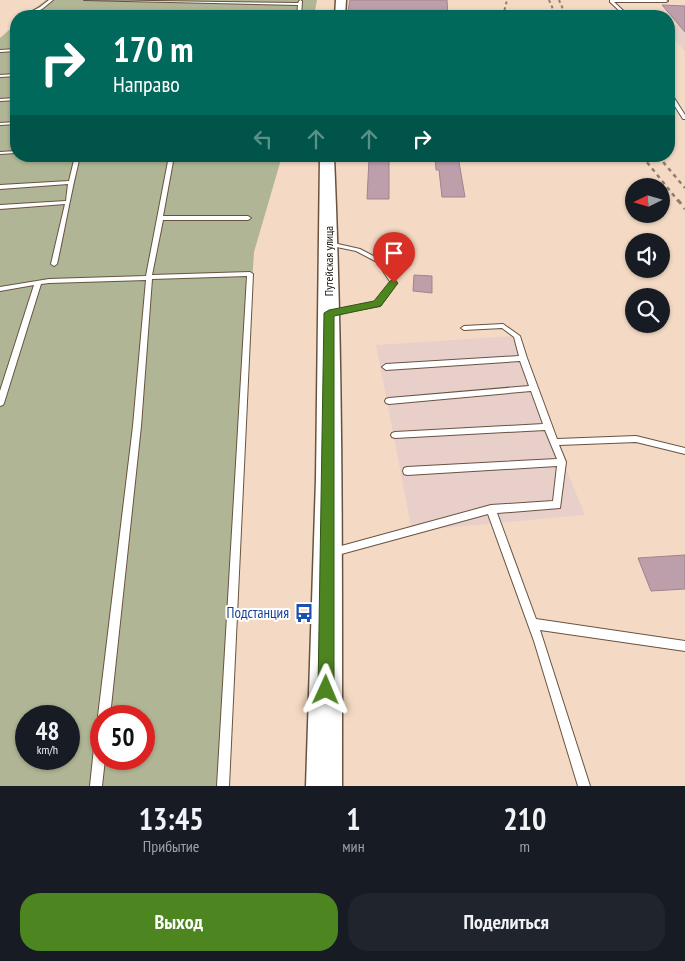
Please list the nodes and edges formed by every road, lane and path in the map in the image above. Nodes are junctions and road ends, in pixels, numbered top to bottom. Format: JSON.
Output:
{"nodes":[{"id":1,"x":50,"y":0,"type":"edge"},
{"id":2,"x":86,"y":0,"type":"edge"},
{"id":3,"x":610,"y":1,"type":"edge"},
{"id":4,"x":666,"y":1,"type":"edge"},
{"id":5,"x":300,"y":2,"type":"edge"},
{"id":6,"x":37,"y":10,"type":"edge"},
{"id":7,"x":620,"y":10,"type":"edge"},
{"id":8,"x":675,"y":103,"type":"edge"},
{"id":9,"x":685,"y":118,"type":"edge"},
{"id":10,"x":76,"y":162,"type":"edge"},
{"id":11,"x":171,"y":162,"type":"edge"},
{"id":12,"x":326,"y":162,"type":"edge"},
{"id":13,"x":71,"y":182,"type":"junction"},
{"id":14,"x":0,"y":187,"type":"edge"},
{"id":15,"x":68,"y":202,"type":"junction"},
{"id":16,"x":0,"y":207,"type":"edge"},
{"id":17,"x":160,"y":218,"type":"junction"},
{"id":18,"x":248,"y":218,"type":"dead end"},
{"id":19,"x":329,"y":244,"type":"junction"},
{"id":20,"x":54,"y":264,"type":"dead end"},
{"id":21,"x":149,"y":278,"type":"junction"},
{"id":22,"x":38,"y":283,"type":"junction"},
{"id":23,"x":0,"y":289,"type":"edge"},
{"id":24,"x":329,"y":313,"type":"junction"},
{"id":25,"x":464,"y":328,"type":"dead end"},
{"id":26,"x":524,"y":358,"type":"junction"},
{"id":27,"x":386,"y":367,"type":"dead end"},
{"id":28,"x":534,"y":388,"type":"junction"},
{"id":29,"x":389,"y":401,"type":"dead end"},
{"id":30,"x":0,"y":403,"type":"edge"},
{"id":31,"x":548,"y":427,"type":"junction"},
{"id":32,"x":395,"y":435,"type":"dead end"},
{"id":33,"x":554,"y":442,"type":"junction"},
{"id":34,"x":685,"y":451,"type":"edge"},
{"id":35,"x":562,"y":462,"type":"junction"},
{"id":36,"x":407,"y":471,"type":"dead end"},
{"id":37,"x":491,"y":509,"type":"junction"},
{"id":38,"x":327,"y":554,"type":"junction"},
{"id":39,"x":533,"y":624,"type":"junction"},
{"id":40,"x":685,"y":646,"type":"edge"},
{"id":41,"x":105,"y":705,"type":"edge"},
{"id":42,"x":98,"y":770,"type":"edge"},
{"id":43,"x":96,"y":786,"type":"edge"},
{"id":44,"x":223,"y":786,"type":"edge"},
{"id":45,"x":324,"y":786,"type":"edge"},
{"id":46,"x":584,"y":786,"type":"edge"}],
"edges":[{"from":1,"to":6,"type":"lane"},
{"from":2,"to":5,"type":"lane"},
{"from":3,"to":4,"type":"lane"},
{"from":3,"to":7,"type":"lane"},
{"from":8,"to":9,"type":"lane"},
{"from":10,"to":13,"type":"lane"},
{"from":11,"to":17,"type":"lane"},
{"from":12,"to":19,"type":"main road","name":"Путейская улица"},
{"from":13,"to":14,"type":"lane"},
{"from":13,"to":15,"type":"lane"},
{"from":15,"to":16,"type":"lane"},
{"from":15,"to":20,"type":"lane"},
{"from":17,"to":18,"type":"lane"},
{"from":17,"to":21,"type":"lane"},
{"from":19,"to":24,"type":"main road","name":"Путейская улица"},
{"from":19,"to":24,"type":"lane"},
{"from":21,"to":22,"type":"lane"},
{"from":21,"to":41,"type":"lane"},
{"from":21,"to":44,"type":"lane"},
{"from":22,"to":23,"type":"lane"},
{"from":22,"to":30,"type":"lane"},
{"from":24,"to":38,"type":"main road","name":"Путейская улица"},
{"from":25,"to":26,"type":"lane"},
{"from":26,"to":27,"type":"lane"},
{"from":26,"to":28,"type":"lane"},
{"from":28,"to":29,"type":"lane"},
{"from":28,"to":31,"type":"lane"},
{"from":31,"to":32,"type":"lane"},
{"from":31,"to":33,"type":"lane"},
{"from":33,"to":34,"type":"lane"},
{"from":33,"to":35,"type":"lane"},
{"from":35,"to":36,"type":"lane"},
{"from":35,"to":37,"type":"lane"},
{"from":37,"to":38,"type":"lane"},
{"from":37,"to":39,"type":"lane"},
{"from":38,"to":45,"type":"main road","name":"Путейская улица"},
{"from":39,"to":40,"type":"lane"},
{"from":39,"to":46,"type":"lane"},
{"from":42,"to":43,"type":"lane"}]}
